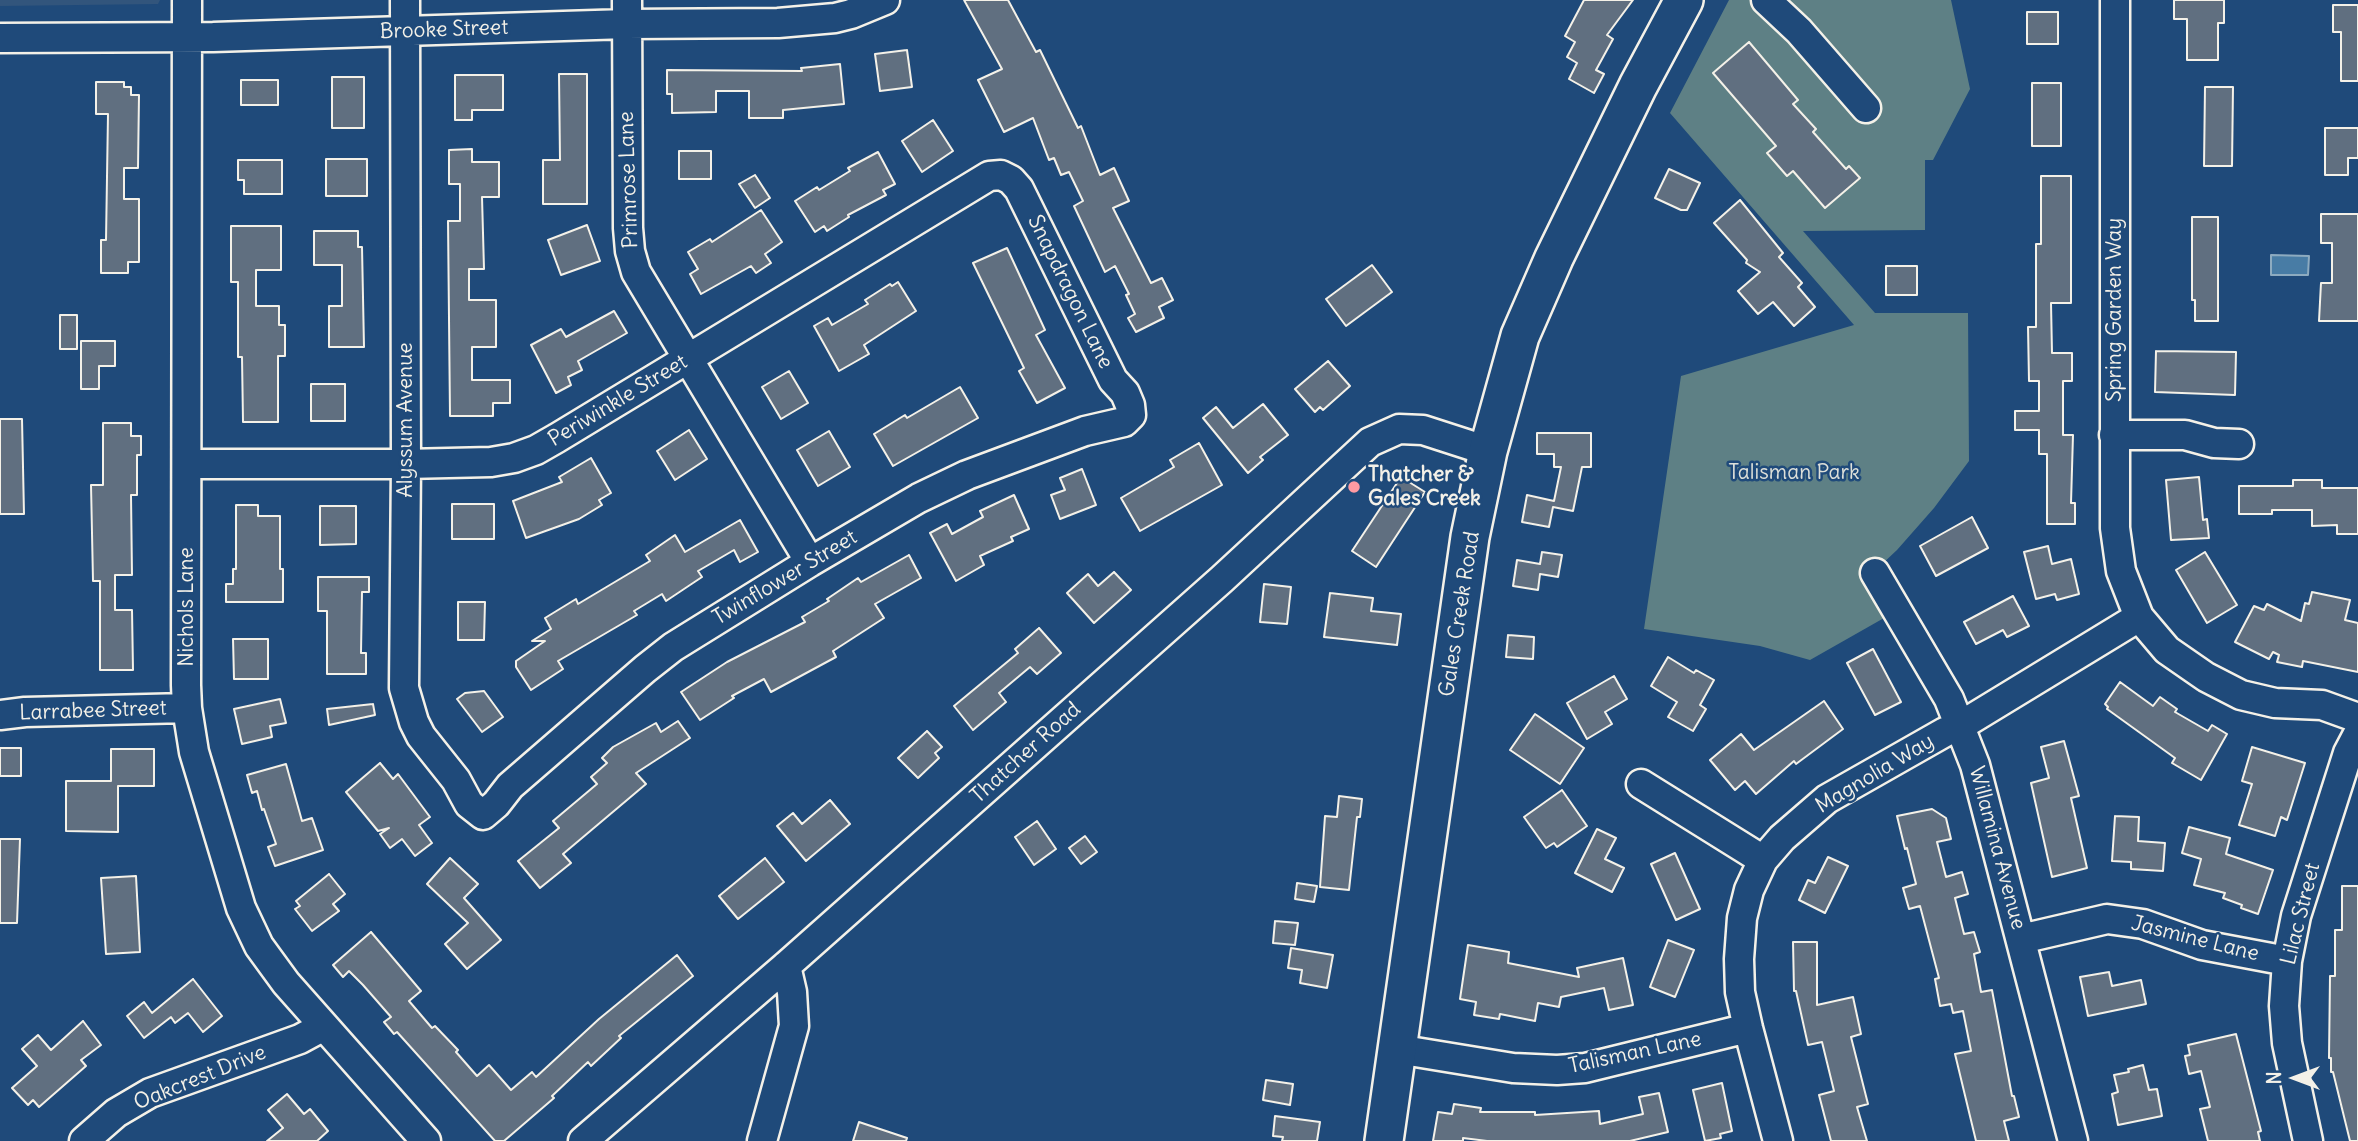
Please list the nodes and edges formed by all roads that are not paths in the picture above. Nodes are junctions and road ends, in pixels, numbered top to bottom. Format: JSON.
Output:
{"nodes":[{"id":1,"x":187,"y":0,"type":"edge"},
{"id":2,"x":405,"y":0,"type":"edge"},
{"id":3,"x":884,"y":0,"type":"edge"},
{"id":4,"x":1684,"y":0,"type":"edge"},
{"id":5,"x":1766,"y":0,"type":"edge"},
{"id":6,"x":2115,"y":0,"type":"edge"},
{"id":7,"x":627,"y":12,"type":"edge"},
{"id":8,"x":405,"y":31,"type":"junction"},
{"id":9,"x":187,"y":37,"type":"junction"},
{"id":10,"x":0,"y":38,"type":"edge"},
{"id":11,"x":1866,"y":108,"type":"dead end"},
{"id":12,"x":1001,"y":175,"type":"joint"},
{"id":13,"x":687,"y":359,"type":"junction"},
{"id":14,"x":1131,"y":415,"type":"joint"},
{"id":15,"x":2114,"y":435,"type":"junction"},
{"id":16,"x":2239,"y":444,"type":"dead end"},
{"id":17,"x":1488,"y":452,"type":"junction"},
{"id":18,"x":187,"y":464,"type":"junction"},
{"id":19,"x":406,"y":464,"type":"junction"},
{"id":20,"x":810,"y":562,"type":"junction"},
{"id":21,"x":1875,"y":573,"type":"dead end"},
{"id":22,"x":2139,"y":617,"type":"junction"},
{"id":23,"x":187,"y":708,"type":"junction"},
{"id":24,"x":0,"y":715,"type":"edge"},
{"id":25,"x":2358,"y":718,"type":"edge"},
{"id":26,"x":1960,"y":726,"type":"junction"},
{"id":27,"x":2358,"y":734,"type":"edge"},
{"id":28,"x":1641,"y":784,"type":"dead end"},
{"id":29,"x":484,"y":815,"type":"joint"},
{"id":30,"x":1763,"y":860,"type":"junction"},
{"id":31,"x":2021,"y":939,"type":"junction"},
{"id":32,"x":2287,"y":961,"type":"junction"},
{"id":33,"x":786,"y":966,"type":"junction"},
{"id":34,"x":324,"y":1026,"type":"junction"},
{"id":35,"x":1748,"y":1028,"type":"junction"},
{"id":36,"x":1397,"y":1049,"type":"junction"},
{"id":37,"x":84,"y":1141,"type":"edge"},
{"id":38,"x":426,"y":1141,"type":"edge"},
{"id":39,"x":583,"y":1141,"type":"edge"},
{"id":40,"x":762,"y":1141,"type":"edge"},
{"id":41,"x":1384,"y":1141,"type":"edge"},
{"id":42,"x":1778,"y":1141,"type":"edge"},
{"id":43,"x":2073,"y":1141,"type":"edge"},
{"id":44,"x":2308,"y":1141,"type":"edge"}],
"edges":[{"from":1,"to":9,"type":"street","name":"Nichols Lane"},
{"from":2,"to":8,"type":"street","name":"Alyssum Avenue"},
{"from":3,"to":7,"type":"street","name":"Brooke Street"},
{"from":4,"to":17,"type":"main road","name":"Gales Creek Road"},
{"from":5,"to":11,"type":"street"},
{"from":6,"to":15,"type":"street","name":"Spring Garden Way"},
{"from":7,"to":8,"type":"street","name":"Brooke Street"},
{"from":7,"to":13,"type":"street","name":"Primrose Lane"},
{"from":8,"to":9,"type":"street","name":"Brooke Street"},
{"from":8,"to":19,"type":"street","name":"Alyssum Avenue"},
{"from":9,"to":10,"type":"street","name":"Brooke Street"},
{"from":9,"to":18,"type":"street","name":"Nichols Lane"},
{"from":12,"to":13,"type":"street","name":"Periwinkle Street"},
{"from":12,"to":14,"type":"street","name":"Snapdragon Lane"},
{"from":13,"to":19,"type":"street","name":"Periwinkle Street"},
{"from":13,"to":20,"type":"street","name":"Primrose Lane"},
{"from":14,"to":20,"type":"street","name":"Twinflower Street"},
{"from":15,"to":16,"type":"street"},
{"from":15,"to":22,"type":"street","name":"Spring Garden Way"},
{"from":17,"to":33,"type":"street","name":"Thatcher Road"},
{"from":17,"to":36,"type":"main road","name":"Gales Creek Road"},
{"from":18,"to":19,"type":"street","name":"Periwinkle Street"},
{"from":18,"to":23,"type":"street","name":"Nichols Lane"},
{"from":19,"to":29,"type":"street","name":"Alyssum Avenue"},
{"from":20,"to":29,"type":"street","name":"Twinflower Street"},
{"from":21,"to":26,"type":"street","name":"Willamina Avenue"},
{"from":22,"to":25,"type":"street","name":"Spring Garden Way"},
{"from":22,"to":26,"type":"street","name":"Magnolia Way"},
{"from":23,"to":24,"type":"street","name":"Larrabee Street"},
{"from":23,"to":34,"type":"street","name":"Nichols Lane"},
{"from":26,"to":30,"type":"street","name":"Magnolia Way"},
{"from":26,"to":31,"type":"street","name":"Willamina Avenue"},
{"from":27,"to":32,"type":"street","name":"Lilac Street"},
{"from":28,"to":30,"type":"street"},
{"from":30,"to":35,"type":"street","name":"Magnolia Way"},
{"from":31,"to":32,"type":"street","name":"Jasmine Lane"},
{"from":31,"to":43,"type":"street","name":"Willamina Avenue"},
{"from":32,"to":44,"type":"street","name":"Lilac Street"},
{"from":33,"to":39,"type":"street","name":"Thatcher Road"},
{"from":33,"to":40,"type":"street"},
{"from":34,"to":37,"type":"street","name":"Oakcrest Drive"},
{"from":34,"to":38,"type":"street","name":"Nichols Lane"},
{"from":35,"to":36,"type":"street","name":"Talisman Lane"},
{"from":35,"to":42,"type":"street","name":"Magnolia Way"},
{"from":36,"to":41,"type":"main road","name":"Gales Creek Road"}]}
